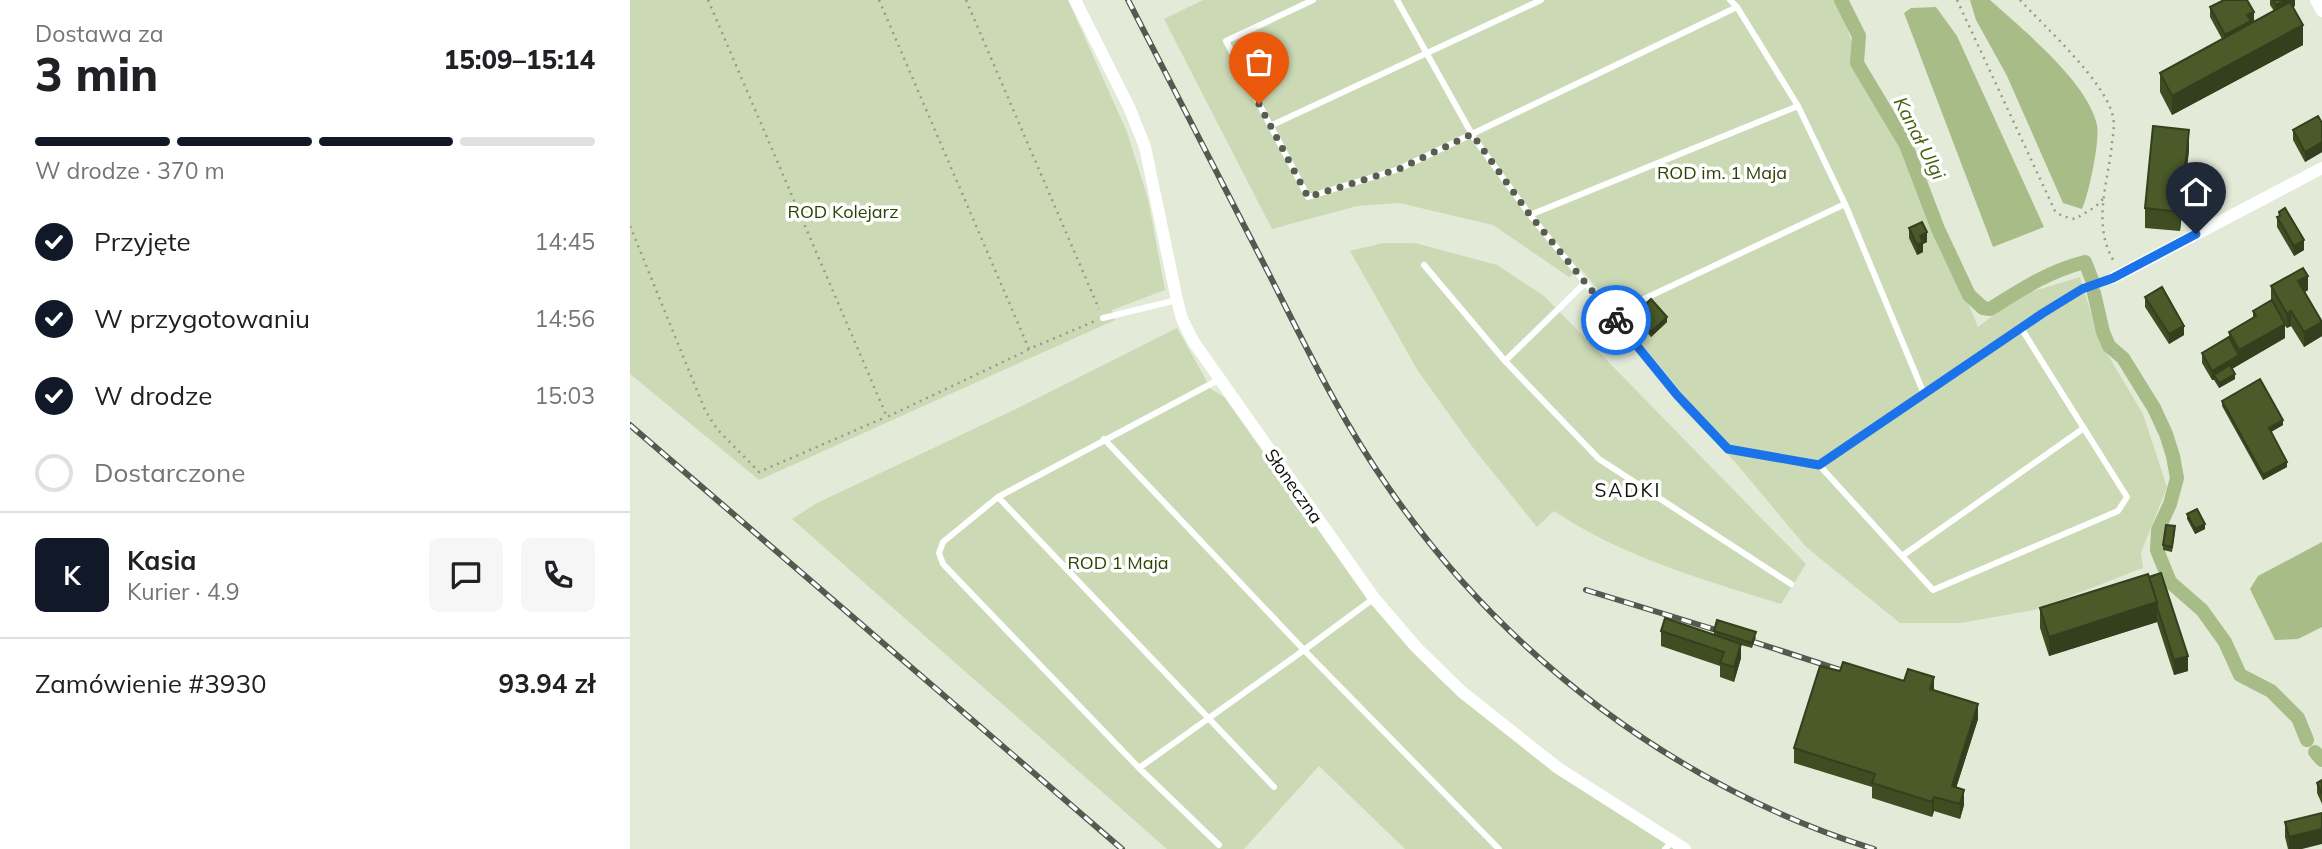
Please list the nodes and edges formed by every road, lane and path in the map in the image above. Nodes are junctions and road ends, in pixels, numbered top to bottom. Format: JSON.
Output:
{"nodes":[{"id":1,"x":708,"y":0,"type":"edge"},
{"id":2,"x":879,"y":0,"type":"edge"},
{"id":3,"x":966,"y":0,"type":"edge"},
{"id":4,"x":1075,"y":0,"type":"edge"},
{"id":5,"x":1313,"y":0,"type":"edge"},
{"id":6,"x":1396,"y":0,"type":"edge"},
{"id":7,"x":1541,"y":0,"type":"edge"},
{"id":8,"x":1730,"y":0,"type":"edge"},
{"id":9,"x":1957,"y":0,"type":"edge"},
{"id":10,"x":2020,"y":0,"type":"edge"},
{"id":11,"x":2316,"y":0,"type":"edge"},
{"id":12,"x":1737,"y":7,"type":"junction"},
{"id":13,"x":2322,"y":11,"type":"edge"},
{"id":14,"x":1427,"y":54,"type":"junction"},
{"id":15,"x":1798,"y":106,"type":"junction"},
{"id":16,"x":1270,"y":126,"type":"junction"},
{"id":17,"x":1472,"y":134,"type":"junction"},
{"id":18,"x":2322,"y":168,"type":"edge"},
{"id":19,"x":2104,"y":198,"type":"junction"},
{"id":20,"x":1845,"y":204,"type":"junction"},
{"id":21,"x":1530,"y":215,"type":"junction"},
{"id":22,"x":630,"y":226,"type":"edge"},
{"id":23,"x":1424,"y":265,"type":"dead end"},
{"id":24,"x":2118,"y":276,"type":"junction"},
{"id":25,"x":1586,"y":282,"type":"junction"},
{"id":26,"x":1177,"y":300,"type":"junction"},
{"id":27,"x":1612,"y":314,"type":"junction"},
{"id":28,"x":1102,"y":317,"type":"junction"},
{"id":29,"x":2021,"y":328,"type":"junction"},
{"id":30,"x":1029,"y":349,"type":"junction"},
{"id":31,"x":1505,"y":361,"type":"junction"},
{"id":32,"x":1220,"y":379,"type":"junction"},
{"id":33,"x":1924,"y":394,"type":"junction"},
{"id":34,"x":887,"y":416,"type":"junction"},
{"id":35,"x":2084,"y":428,"type":"junction"},
{"id":36,"x":1104,"y":439,"type":"junction"},
{"id":37,"x":1819,"y":465,"type":"junction"},
{"id":38,"x":998,"y":497,"type":"junction"},
{"id":39,"x":1902,"y":556,"type":"junction"},
{"id":40,"x":1791,"y":584,"type":"dead end"},
{"id":41,"x":1374,"y":598,"type":"junction"},
{"id":42,"x":1304,"y":650,"type":"junction"},
{"id":43,"x":1210,"y":718,"type":"junction"},
{"id":44,"x":1139,"y":768,"type":"junction"},
{"id":45,"x":1275,"y":787,"type":"dead end"},
{"id":46,"x":1219,"y":845,"type":"dead end"},
{"id":47,"x":1669,"y":845,"type":"edge"},
{"id":48,"x":1499,"y":849,"type":"edge"},
{"id":49,"x":1685,"y":849,"type":"edge"}],
"edges":[{"from":1,"to":34,"type":"path"},
{"from":2,"to":30,"type":"path"},
{"from":3,"to":28,"type":"path"},
{"from":4,"to":26,"type":"street","name":"Słoneczna"},
{"from":5,"to":16,"type":"lane"},
{"from":6,"to":14,"type":"lane"},
{"from":7,"to":14,"type":"lane"},
{"from":8,"to":12,"type":"lane"},
{"from":9,"to":19,"type":"path"},
{"from":10,"to":19,"type":"path"},
{"from":11,"to":13,"type":"street"},
{"from":12,"to":15,"type":"lane"},
{"from":12,"to":17,"type":"lane"},
{"from":14,"to":16,"type":"lane"},
{"from":14,"to":17,"type":"lane"},
{"from":15,"to":20,"type":"lane"},
{"from":15,"to":21,"type":"lane"},
{"from":16,"to":17,"type":"lane"},
{"from":17,"to":21,"type":"lane"},
{"from":18,"to":24,"type":"street"},
{"from":19,"to":24,"type":"path"},
{"from":20,"to":27,"type":"lane"},
{"from":20,"to":33,"type":"lane"},
{"from":21,"to":25,"type":"lane"},
{"from":22,"to":34,"type":"path"},
{"from":23,"to":31,"type":"lane"},
{"from":24,"to":29,"type":"lane"},
{"from":25,"to":27,"type":"lane"},
{"from":25,"to":31,"type":"lane"},
{"from":26,"to":28,"type":"lane"},
{"from":26,"to":32,"type":"street","name":"Słoneczna"},
{"from":27,"to":37,"type":"lane"},
{"from":28,"to":30,"type":"path"},
{"from":29,"to":33,"type":"lane"},
{"from":29,"to":35,"type":"lane"},
{"from":30,"to":34,"type":"path"},
{"from":31,"to":40,"type":"lane"},
{"from":32,"to":36,"type":"lane"},
{"from":32,"to":41,"type":"street","name":"Słoneczna"},
{"from":33,"to":37,"type":"lane"},
{"from":35,"to":39,"type":"lane"},
{"from":35,"to":39,"type":"lane"},
{"from":36,"to":38,"type":"lane"},
{"from":36,"to":42,"type":"lane"},
{"from":37,"to":39,"type":"lane"},
{"from":38,"to":43,"type":"lane"},
{"from":38,"to":44,"type":"lane"},
{"from":41,"to":42,"type":"lane"},
{"from":41,"to":47,"type":"street","name":"Słoneczna"},
{"from":42,"to":43,"type":"lane"},
{"from":42,"to":48,"type":"lane"},
{"from":43,"to":44,"type":"lane"},
{"from":43,"to":45,"type":"lane"},
{"from":44,"to":46,"type":"lane"},
{"from":47,"to":49,"type":"street","name":"Słoneczna"}]}
